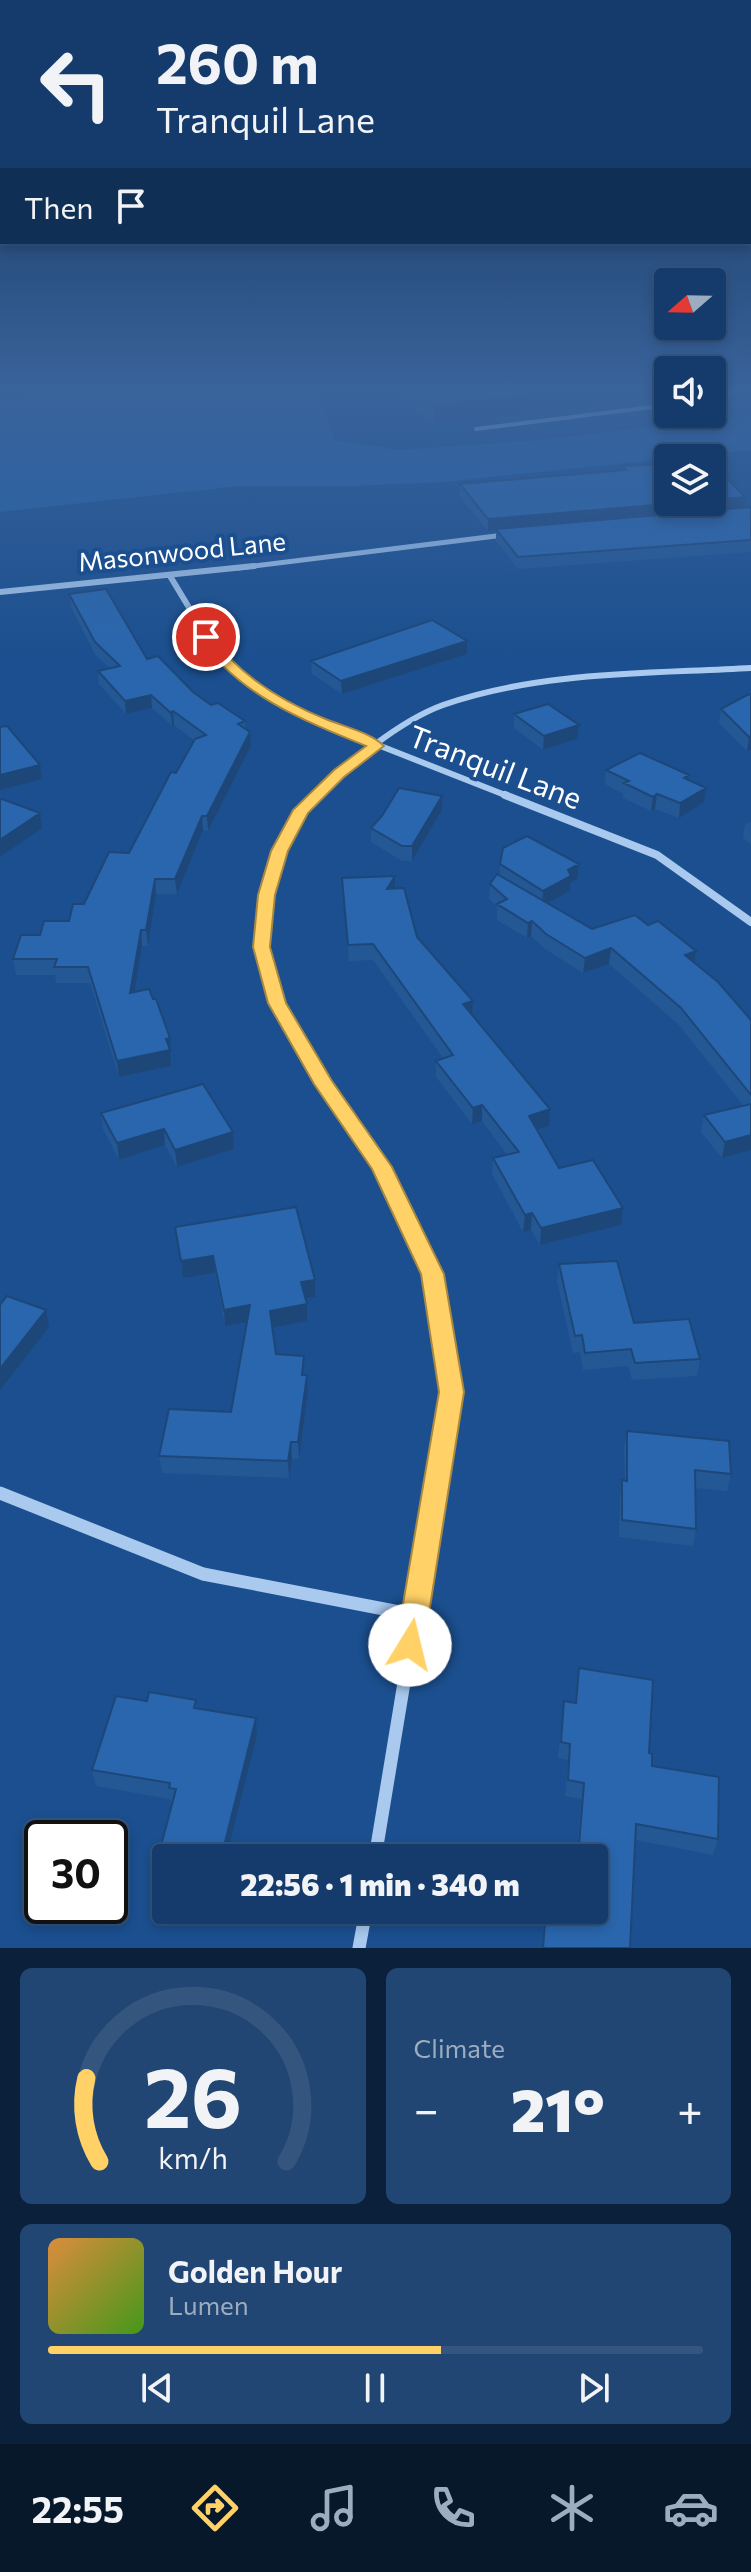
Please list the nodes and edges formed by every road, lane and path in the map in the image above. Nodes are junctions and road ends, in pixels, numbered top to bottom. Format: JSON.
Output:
{"nodes":[{"id":1,"x":510,"y":534,"type":"edge"},
{"id":2,"x":170,"y":576,"type":"junction"},
{"id":3,"x":0,"y":592,"type":"edge"},
{"id":4,"x":751,"y":668,"type":"edge"},
{"id":5,"x":377,"y":746,"type":"junction"},
{"id":6,"x":751,"y":922,"type":"edge"},
{"id":7,"x":0,"y":1493,"type":"edge"},
{"id":8,"x":415,"y":1615,"type":"junction"},
{"id":9,"x":377,"y":1844,"type":"edge"},
{"id":10,"x":363,"y":1924,"type":"edge"},
{"id":11,"x":359,"y":1948,"type":"edge"}],
"edges":[{"from":1,"to":2,"type":"street","name":"Masonwood Lane"},
{"from":2,"to":3,"type":"street","name":"Masonwood Lane"},
{"from":2,"to":5,"type":"street","name":"Tranquil Lane"},
{"from":4,"to":5,"type":"street"},
{"from":5,"to":6,"type":"street","name":"Tranquil Lane"},
{"from":5,"to":8,"type":"street"},
{"from":7,"to":8,"type":"street"},
{"from":8,"to":9,"type":"street"},
{"from":10,"to":11,"type":"street"}]}
